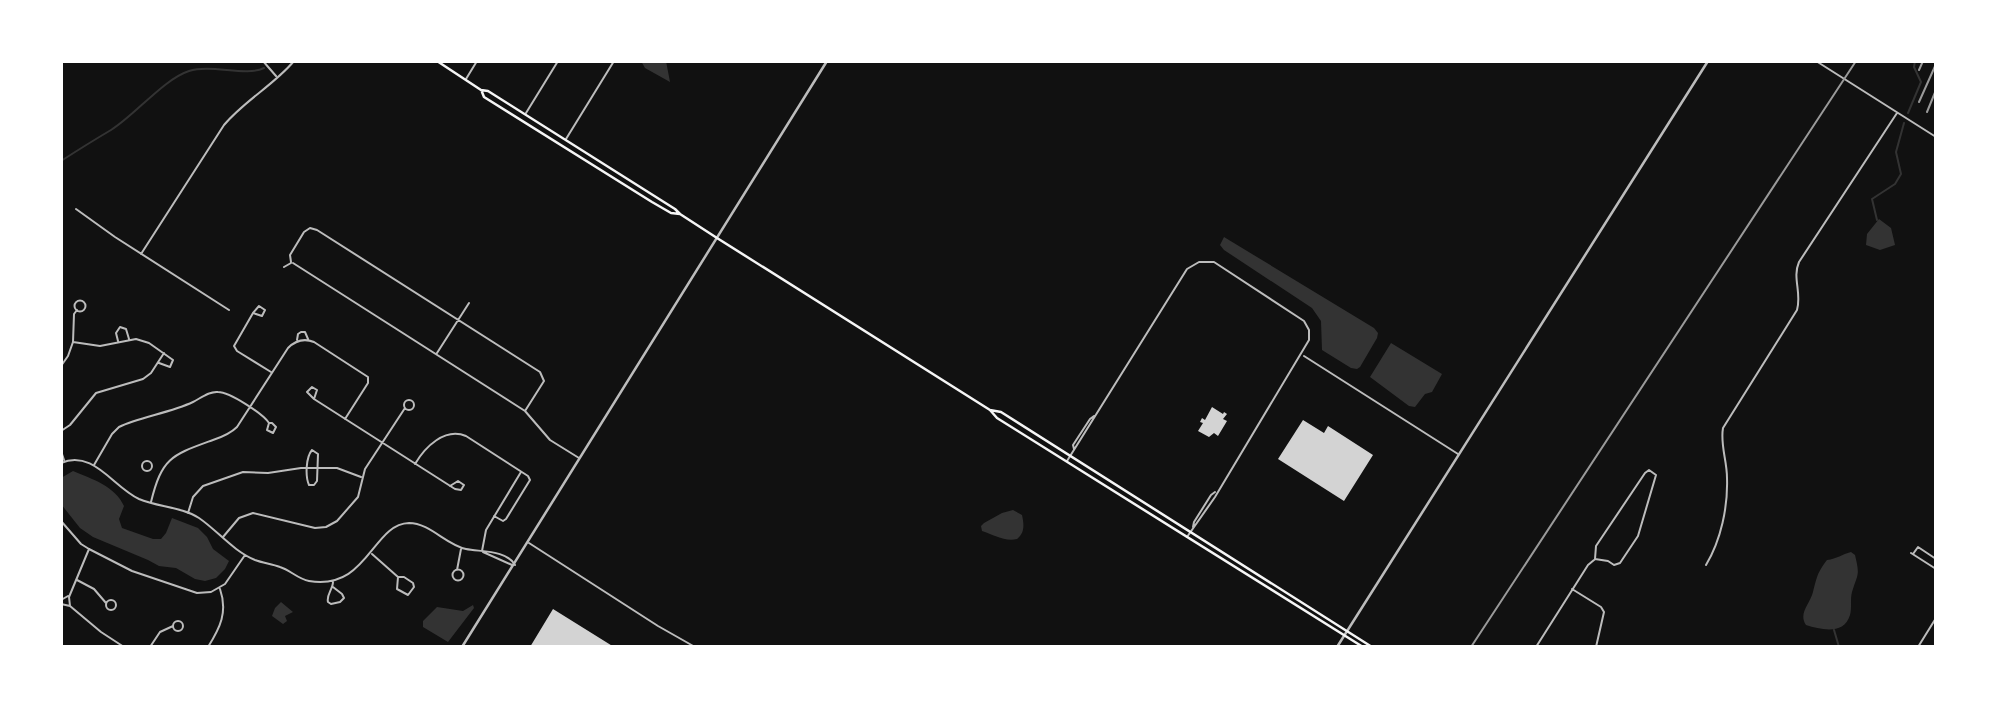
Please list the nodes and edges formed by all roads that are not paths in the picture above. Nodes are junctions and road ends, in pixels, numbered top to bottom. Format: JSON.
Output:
{"nodes":[{"id":1,"x":263,"y":61,"type":"edge"},
{"id":2,"x":295,"y":61,"type":"edge"},
{"id":3,"x":437,"y":61,"type":"edge"},
{"id":4,"x":477,"y":61,"type":"edge"},
{"id":5,"x":558,"y":61,"type":"edge"},
{"id":6,"x":614,"y":61,"type":"edge"},
{"id":7,"x":827,"y":61,"type":"edge"},
{"id":8,"x":1708,"y":61,"type":"edge"},
{"id":9,"x":1816,"y":61,"type":"edge"},
{"id":10,"x":276,"y":77,"type":"junction"},
{"id":11,"x":466,"y":80,"type":"junction"},
{"id":12,"x":481,"y":90,"type":"junction"},
{"id":13,"x":1897,"y":113,"type":"junction"},
{"id":14,"x":525,"y":114,"type":"junction"},
{"id":15,"x":1936,"y":137,"type":"edge"},
{"id":16,"x":565,"y":140,"type":"junction"},
{"id":17,"x":76,"y":209,"type":"dead end"},
{"id":18,"x":680,"y":214,"type":"junction"},
{"id":19,"x":717,"y":239,"type":"junction"},
{"id":20,"x":141,"y":254,"type":"junction"},
{"id":21,"x":291,"y":262,"type":"junction"},
{"id":22,"x":284,"y":267,"type":"dead end"},
{"id":23,"x":469,"y":303,"type":"dead end"},
{"id":24,"x":77,"y":310,"type":"dead end"},
{"id":25,"x":229,"y":310,"type":"dead end"},
{"id":26,"x":253,"y":313,"type":"dead end"},
{"id":27,"x":458,"y":320,"type":"junction"},
{"id":28,"x":129,"y":340,"type":"junction"},
{"id":29,"x":306,"y":340,"type":"junction"},
{"id":30,"x":297,"y":341,"type":"junction"},
{"id":31,"x":73,"y":342,"type":"junction"},
{"id":32,"x":118,"y":342,"type":"junction"},
{"id":33,"x":164,"y":353,"type":"junction"},
{"id":34,"x":436,"y":354,"type":"junction"},
{"id":35,"x":1302,"y":355,"type":"junction"},
{"id":36,"x":158,"y":362,"type":"junction"},
{"id":37,"x":61,"y":366,"type":"edge"},
{"id":38,"x":272,"y":373,"type":"junction"},
{"id":39,"x":314,"y":399,"type":"dead end"},
{"id":40,"x":250,"y":408,"type":"junction"},
{"id":41,"x":405,"y":408,"type":"dead end"},
{"id":42,"x":990,"y":410,"type":"junction"},
{"id":43,"x":525,"y":411,"type":"junction"},
{"id":44,"x":345,"y":419,"type":"junction"},
{"id":45,"x":269,"y":424,"type":"dead end"},
{"id":46,"x":61,"y":431,"type":"edge"},
{"id":47,"x":381,"y":442,"type":"junction"},
{"id":48,"x":61,"y":451,"type":"edge"},
{"id":49,"x":1459,"y":455,"type":"junction"},
{"id":50,"x":1070,"y":456,"type":"junction"},
{"id":51,"x":580,"y":459,"type":"junction"},
{"id":52,"x":63,"y":462,"type":"edge"},
{"id":53,"x":1066,"y":462,"type":"junction"},
{"id":54,"x":415,"y":464,"type":"junction"},
{"id":55,"x":94,"y":465,"type":"junction"},
{"id":56,"x":307,"y":468,"type":"junction"},
{"id":57,"x":318,"y":468,"type":"junction"},
{"id":58,"x":522,"y":471,"type":"junction"},
{"id":59,"x":362,"y":477,"type":"junction"},
{"id":60,"x":450,"y":486,"type":"dead end"},
{"id":61,"x":150,"y":503,"type":"junction"},
{"id":62,"x":188,"y":513,"type":"junction"},
{"id":63,"x":494,"y":516,"type":"junction"},
{"id":64,"x":61,"y":521,"type":"edge"},
{"id":65,"x":1191,"y":531,"type":"junction"},
{"id":66,"x":222,"y":537,"type":"junction"},
{"id":67,"x":1186,"y":538,"type":"junction"},
{"id":68,"x":528,"y":542,"type":"junction"},
{"id":69,"x":462,"y":548,"type":"junction"},
{"id":70,"x":89,"y":549,"type":"junction"},
{"id":71,"x":482,"y":552,"type":"junction"},
{"id":72,"x":371,"y":553,"type":"junction"},
{"id":73,"x":497,"y":553,"type":"junction"},
{"id":74,"x":246,"y":555,"type":"junction"},
{"id":75,"x":495,"y":558,"type":"junction"},
{"id":76,"x":1595,"y":559,"type":"junction"},
{"id":77,"x":1936,"y":559,"type":"edge"},
{"id":78,"x":515,"y":565,"type":"junction"},
{"id":79,"x":1706,"y":565,"type":"dead end"},
{"id":80,"x":1935,"y":568,"type":"edge"},
{"id":81,"x":457,"y":570,"type":"dead end"},
{"id":82,"x":398,"y":577,"type":"junction"},
{"id":83,"x":76,"y":580,"type":"junction"},
{"id":84,"x":333,"y":581,"type":"junction"},
{"id":85,"x":333,"y":587,"type":"junction"},
{"id":86,"x":219,"y":589,"type":"junction"},
{"id":87,"x":1572,"y":589,"type":"junction"},
{"id":88,"x":69,"y":597,"type":"junction"},
{"id":89,"x":61,"y":600,"type":"edge"},
{"id":90,"x":106,"y":603,"type":"dead end"},
{"id":91,"x":61,"y":604,"type":"edge"},
{"id":92,"x":70,"y":606,"type":"junction"},
{"id":93,"x":1936,"y":619,"type":"edge"},
{"id":94,"x":173,"y":626,"type":"dead end"},
{"id":95,"x":1347,"y":631,"type":"junction"},
{"id":96,"x":1344,"y":635,"type":"junction"},
{"id":97,"x":124,"y":647,"type":"edge"},
{"id":98,"x":150,"y":647,"type":"edge"},
{"id":99,"x":208,"y":647,"type":"edge"},
{"id":100,"x":462,"y":647,"type":"edge"},
{"id":101,"x":695,"y":647,"type":"edge"},
{"id":102,"x":1337,"y":647,"type":"edge"},
{"id":103,"x":1363,"y":647,"type":"edge"},
{"id":104,"x":1372,"y":647,"type":"edge"},
{"id":105,"x":1536,"y":647,"type":"edge"},
{"id":106,"x":1596,"y":647,"type":"edge"},
{"id":107,"x":1918,"y":647,"type":"edge"}],
"edges":[{"from":1,"to":10,"type":"street"},
{"from":2,"to":10,"type":"street"},
{"from":3,"to":11,"type":"main road"},
{"from":4,"to":11,"type":"street"},
{"from":5,"to":14,"type":"street"},
{"from":6,"to":16,"type":"street"},
{"from":7,"to":19,"type":"street"},
{"from":8,"to":49,"type":"street"},
{"from":9,"to":13,"type":"street"},
{"from":10,"to":20,"type":"street"},
{"from":11,"to":12,"type":"main road"},
{"from":12,"to":14,"type":"main road"},
{"from":12,"to":18,"type":"main road"},
{"from":13,"to":15,"type":"street"},
{"from":13,"to":79,"type":"street"},
{"from":14,"to":16,"type":"main road"},
{"from":16,"to":18,"type":"main road"},
{"from":17,"to":20,"type":"street"},
{"from":18,"to":19,"type":"main road"},
{"from":19,"to":42,"type":"main road"},
{"from":19,"to":51,"type":"street"},
{"from":20,"to":25,"type":"street"},
{"from":21,"to":22,"type":"street"},
{"from":21,"to":27,"type":"street"},
{"from":21,"to":34,"type":"street"},
{"from":23,"to":27,"type":"street"},
{"from":24,"to":31,"type":"street"},
{"from":26,"to":38,"type":"street"},
{"from":27,"to":34,"type":"street"},
{"from":27,"to":43,"type":"street"},
{"from":28,"to":32,"type":"street"},
{"from":28,"to":32,"type":"street"},
{"from":28,"to":33,"type":"street"},
{"from":29,"to":30,"type":"street"},
{"from":29,"to":30,"type":"street"},
{"from":29,"to":44,"type":"street"},
{"from":30,"to":38,"type":"street"},
{"from":31,"to":32,"type":"street"},
{"from":31,"to":37,"type":"street"},
{"from":33,"to":36,"type":"street"},
{"from":33,"to":36,"type":"street"},
{"from":34,"to":43,"type":"street"},
{"from":35,"to":49,"type":"street"},
{"from":35,"to":50,"type":"street"},
{"from":35,"to":65,"type":"street"},
{"from":36,"to":46,"type":"street"},
{"from":38,"to":40,"type":"street"},
{"from":39,"to":44,"type":"street"},
{"from":40,"to":45,"type":"street"},
{"from":40,"to":55,"type":"street"},
{"from":40,"to":61,"type":"street"},
{"from":41,"to":47,"type":"street"},
{"from":42,"to":50,"type":"main road"},
{"from":42,"to":53,"type":"main road"},
{"from":43,"to":51,"type":"street"},
{"from":44,"to":47,"type":"street"},
{"from":47,"to":54,"type":"street"},
{"from":47,"to":59,"type":"street"},
{"from":48,"to":52,"type":"street"},
{"from":49,"to":95,"type":"street"},
{"from":50,"to":53,"type":"street"},
{"from":50,"to":65,"type":"main road"},
{"from":51,"to":68,"type":"street"},
{"from":52,"to":55,"type":"street"},
{"from":53,"to":67,"type":"main road"},
{"from":54,"to":58,"type":"street"},
{"from":54,"to":60,"type":"street"},
{"from":55,"to":61,"type":"street"},
{"from":56,"to":57,"type":"street"},
{"from":56,"to":57,"type":"street"},
{"from":56,"to":57,"type":"street"},
{"from":56,"to":62,"type":"street"},
{"from":57,"to":59,"type":"street"},
{"from":58,"to":63,"type":"street"},
{"from":58,"to":63,"type":"street"},
{"from":59,"to":66,"type":"street"},
{"from":61,"to":62,"type":"street"},
{"from":62,"to":66,"type":"street"},
{"from":63,"to":71,"type":"street"},
{"from":64,"to":70,"type":"street"},
{"from":65,"to":67,"type":"street"},
{"from":65,"to":95,"type":"main road"},
{"from":66,"to":74,"type":"street"},
{"from":67,"to":96,"type":"main road"},
{"from":68,"to":78,"type":"street"},
{"from":68,"to":101,"type":"street"},
{"from":69,"to":71,"type":"street"},
{"from":69,"to":72,"type":"street"},
{"from":69,"to":81,"type":"street"},
{"from":70,"to":83,"type":"street"},
{"from":70,"to":86,"type":"street"},
{"from":71,"to":73,"type":"street"},
{"from":71,"to":75,"type":"street"},
{"from":72,"to":82,"type":"street"},
{"from":72,"to":84,"type":"street"},
{"from":73,"to":75,"type":"street"},
{"from":73,"to":78,"type":"street"},
{"from":74,"to":84,"type":"street"},
{"from":74,"to":86,"type":"street"},
{"from":75,"to":78,"type":"street"},
{"from":76,"to":76,"type":"street"},
{"from":76,"to":87,"type":"street"},
{"from":77,"to":80,"type":"street"},
{"from":78,"to":100,"type":"street"},
{"from":82,"to":82,"type":"street"},
{"from":83,"to":88,"type":"street"},
{"from":83,"to":90,"type":"street"},
{"from":84,"to":85,"type":"street"},
{"from":85,"to":85,"type":"street"},
{"from":86,"to":99,"type":"street"},
{"from":87,"to":105,"type":"street"},
{"from":87,"to":106,"type":"street"},
{"from":88,"to":89,"type":"street"},
{"from":88,"to":92,"type":"street"},
{"from":91,"to":92,"type":"street"},
{"from":92,"to":97,"type":"street"},
{"from":93,"to":107,"type":"street"},
{"from":94,"to":98,"type":"street"},
{"from":95,"to":96,"type":"street"},
{"from":95,"to":104,"type":"main road"},
{"from":96,"to":102,"type":"street"},
{"from":96,"to":103,"type":"main road"}]}
